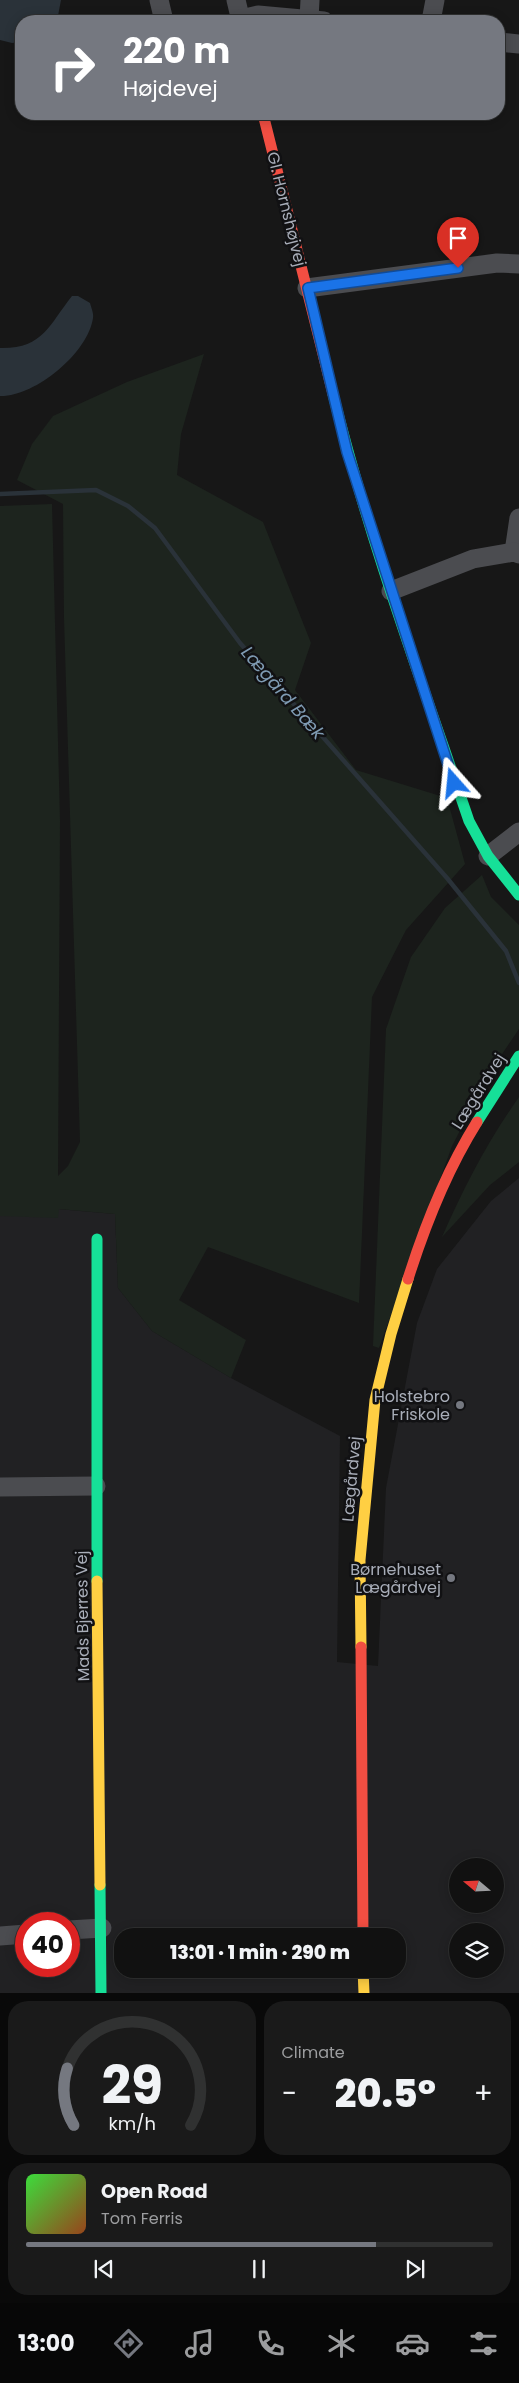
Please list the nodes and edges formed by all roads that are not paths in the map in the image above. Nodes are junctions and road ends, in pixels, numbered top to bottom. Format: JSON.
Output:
{"nodes":[{"id":1,"x":159,"y":0,"type":"edge"},
{"id":2,"x":236,"y":0,"type":"edge"},
{"id":3,"x":310,"y":0,"type":"edge"},
{"id":4,"x":435,"y":0,"type":"edge"},
{"id":5,"x":163,"y":15,"type":"edge"},
{"id":6,"x":240,"y":15,"type":"edge"},
{"id":7,"x":314,"y":15,"type":"edge"},
{"id":8,"x":432,"y":15,"type":"edge"},
{"id":9,"x":505,"y":43,"type":"edge"},
{"id":10,"x":519,"y":44,"type":"edge"},
{"id":11,"x":265,"y":120,"type":"edge"},
{"id":12,"x":519,"y":264,"type":"edge"},
{"id":13,"x":308,"y":288,"type":"junction"},
{"id":14,"x":519,"y":518,"type":"edge"},
{"id":15,"x":516,"y":553,"type":"edge"},
{"id":16,"x":391,"y":591,"type":"junction"},
{"id":17,"x":519,"y":832,"type":"edge"},
{"id":18,"x":488,"y":856,"type":"junction"},
{"id":19,"x":519,"y":895,"type":"edge"},
{"id":20,"x":519,"y":1056,"type":"edge"},
{"id":21,"x":97,"y":1239,"type":"dead end"},
{"id":22,"x":96,"y":1486,"type":"junction"},
{"id":23,"x":0,"y":1487,"type":"edge"},
{"id":24,"x":102,"y":1928,"type":"junction"},
{"id":25,"x":363,"y":1928,"type":"edge"},
{"id":26,"x":80,"y":1929,"type":"edge"},
{"id":27,"x":15,"y":1935,"type":"edge"},
{"id":28,"x":0,"y":1936,"type":"edge"},
{"id":29,"x":363,"y":1978,"type":"edge"},
{"id":30,"x":101,"y":1993,"type":"edge"},
{"id":31,"x":364,"y":1993,"type":"edge"}],
"edges":[{"from":1,"to":5,"type":"street"},
{"from":2,"to":6,"type":"street"},
{"from":3,"to":7,"type":"street"},
{"from":4,"to":8,"type":"street"},
{"from":9,"to":10,"type":"street"},
{"from":11,"to":13,"type":"street","name":"Gl. Hornshøjvej"},
{"from":12,"to":13,"type":"street"},
{"from":13,"to":16,"type":"street","name":"Gl. Hornshøjvej"},
{"from":14,"to":15,"type":"street"},
{"from":15,"to":16,"type":"street"},
{"from":16,"to":18,"type":"street","name":"Gl. Hornshøjvej"},
{"from":17,"to":18,"type":"street"},
{"from":18,"to":19,"type":"street","name":"Gl. Hornshøjvej"},
{"from":20,"to":25,"type":"street","name":"Lægårdvej"},
{"from":21,"to":22,"type":"street","name":"Mads Bjerres Vej"},
{"from":22,"to":23,"type":"street"},
{"from":22,"to":24,"type":"street","name":"Mads Bjerres Vej"},
{"from":24,"to":26,"type":"street"},
{"from":24,"to":30,"type":"street","name":"Mads Bjerres Vej"},
{"from":27,"to":28,"type":"street"},
{"from":29,"to":31,"type":"street"}]}
